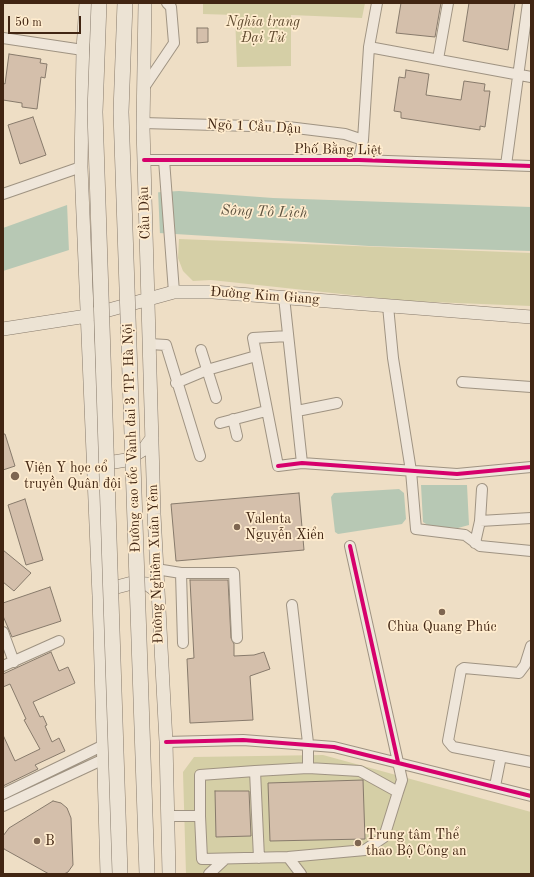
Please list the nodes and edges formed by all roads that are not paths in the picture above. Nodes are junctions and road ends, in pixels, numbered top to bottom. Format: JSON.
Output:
{"nodes":[{"id":1,"x":86,"y":3,"type":"edge"},
{"id":2,"x":99,"y":3,"type":"edge"},
{"id":3,"x":125,"y":3,"type":"edge"},
{"id":4,"x":145,"y":3,"type":"edge"},
{"id":5,"x":167,"y":3,"type":"edge"},
{"id":6,"x":377,"y":3,"type":"edge"},
{"id":7,"x":448,"y":3,"type":"edge"},
{"id":8,"x":528,"y":3,"type":"edge"},
{"id":9,"x":3,"y":38,"type":"edge"},
{"id":10,"x":369,"y":46,"type":"junction"},
{"id":11,"x":84,"y":50,"type":"junction"},
{"id":12,"x":438,"y":59,"type":"junction"},
{"id":13,"x":518,"y":74,"type":"junction"},
{"id":14,"x":531,"y":77,"type":"edge"},
{"id":15,"x":143,"y":89,"type":"junction"},
{"id":16,"x":143,"y":123,"type":"junction"},
{"id":17,"x":363,"y":140,"type":"junction"},
{"id":18,"x":359,"y":160,"type":"junction"},
{"id":19,"x":144,"y":166,"type":"junction"},
{"id":20,"x":164,"y":166,"type":"junction"},
{"id":21,"x":506,"y":166,"type":"junction"},
{"id":22,"x":531,"y":166,"type":"edge"},
{"id":23,"x":81,"y":167,"type":"junction"},
{"id":24,"x":4,"y":190,"type":"edge"},
{"id":25,"x":147,"y":255,"type":"joint"},
{"id":26,"x":174,"y":292,"type":"junction"},
{"id":27,"x":284,"y":297,"type":"junction"},
{"id":28,"x":148,"y":300,"type":"junction"},
{"id":29,"x":388,"y":306,"type":"junction"},
{"id":30,"x":87,"y":316,"type":"junction"},
{"id":31,"x":531,"y":317,"type":"edge"},
{"id":32,"x":3,"y":329,"type":"edge"},
{"id":33,"x":288,"y":336,"type":"junction"},
{"id":34,"x":150,"y":344,"type":"junction"},
{"id":35,"x":201,"y":350,"type":"dead end"},
{"id":36,"x":256,"y":356,"type":"junction"},
{"id":37,"x":207,"y":370,"type":"junction"},
{"id":38,"x":462,"y":382,"type":"dead end"},
{"id":39,"x":176,"y":383,"type":"junction"},
{"id":40,"x":531,"y":387,"type":"edge"},
{"id":41,"x":216,"y":398,"type":"dead end"},
{"id":42,"x":337,"y":403,"type":"dead end"},
{"id":43,"x":266,"y":411,"type":"junction"},
{"id":44,"x":297,"y":411,"type":"junction"},
{"id":45,"x":233,"y":420,"type":"junction"},
{"id":46,"x":220,"y":423,"type":"dead end"},
{"id":47,"x":237,"y":436,"type":"dead end"},
{"id":48,"x":152,"y":438,"type":"junction"},
{"id":49,"x":92,"y":453,"type":"junction"},
{"id":50,"x":200,"y":456,"type":"dead end"},
{"id":51,"x":302,"y":463,"type":"junction"},
{"id":52,"x":531,"y":467,"type":"edge"},
{"id":53,"x":411,"y":471,"type":"junction"},
{"id":54,"x":482,"y":489,"type":"dead end"},
{"id":55,"x":531,"y":518,"type":"edge"},
{"id":56,"x":480,"y":521,"type":"junction"},
{"id":57,"x":475,"y":543,"type":"junction"},
{"id":58,"x":350,"y":546,"type":"dead end"},
{"id":59,"x":531,"y":551,"type":"edge"},
{"id":60,"x":156,"y":569,"type":"junction"},
{"id":61,"x":182,"y":573,"type":"junction"},
{"id":62,"x":157,"y":591,"type":"junction"},
{"id":63,"x":99,"y":596,"type":"junction"},
{"id":64,"x":292,"y":605,"type":"dead end"},
{"id":65,"x":3,"y":632,"type":"edge"},
{"id":66,"x":237,"y":638,"type":"dead end"},
{"id":67,"x":59,"y":641,"type":"dead end"},
{"id":68,"x":184,"y":644,"type":"dead end"},
{"id":69,"x":531,"y":646,"type":"edge"},
{"id":70,"x":14,"y":662,"type":"junction"},
{"id":71,"x":3,"y":666,"type":"edge"},
{"id":72,"x":166,"y":742,"type":"junction"},
{"id":73,"x":308,"y":744,"type":"junction"},
{"id":74,"x":104,"y":745,"type":"junction"},
{"id":75,"x":501,"y":756,"type":"junction"},
{"id":76,"x":104,"y":759,"type":"junction"},
{"id":77,"x":398,"y":762,"type":"junction"},
{"id":78,"x":531,"y":762,"type":"edge"},
{"id":79,"x":308,"y":768,"type":"junction"},
{"id":80,"x":255,"y":771,"type":"junction"},
{"id":81,"x":495,"y":786,"type":"junction"},
{"id":82,"x":398,"y":792,"type":"junction"},
{"id":83,"x":3,"y":794,"type":"edge"},
{"id":84,"x":531,"y":796,"type":"edge"},
{"id":85,"x":3,"y":806,"type":"edge"},
{"id":86,"x":168,"y":816,"type":"junction"},
{"id":87,"x":200,"y":816,"type":"junction"},
{"id":88,"x":259,"y":858,"type":"junction"},
{"id":89,"x":288,"y":858,"type":"junction"},
{"id":90,"x":225,"y":859,"type":"junction"},
{"id":91,"x":107,"y":874,"type":"edge"},
{"id":92,"x":120,"y":874,"type":"edge"},
{"id":93,"x":147,"y":874,"type":"edge"},
{"id":94,"x":169,"y":874,"type":"edge"},
{"id":95,"x":209,"y":874,"type":"edge"},
{"id":96,"x":301,"y":874,"type":"edge"}],
"edges":[{"from":1,"to":11,"type":"main road"},
{"from":2,"to":92,"type":"highway","name":"Đường cao tốc Vành đai 3 TP. Hà Nội","bridge":true},
{"from":3,"to":93,"type":"highway","name":"Đường cao tốc Vành đai 3 TP. Hà Nội","bridge":true},
{"from":4,"to":15,"type":"main road"},
{"from":5,"to":15,"type":"street"},
{"from":6,"to":10,"type":"street"},
{"from":7,"to":12,"type":"street"},
{"from":8,"to":13,"type":"street"},
{"from":9,"to":11,"type":"street"},
{"from":10,"to":12,"type":"street"},
{"from":10,"to":17,"type":"street"},
{"from":11,"to":23,"type":"main road"},
{"from":12,"to":13,"type":"street"},
{"from":13,"to":14,"type":"street"},
{"from":13,"to":21,"type":"street"},
{"from":15,"to":16,"type":"main road"},
{"from":16,"to":17,"type":"street","name":"Ngõ 1 Cầu Dậu"},
{"from":16,"to":19,"type":"main road"},
{"from":17,"to":18,"type":"street"},
{"from":18,"to":20,"type":"street","name":"Phố Bằng Liệt"},
{"from":18,"to":21,"type":"street","name":"Phố Bằng Liệt"},
{"from":19,"to":20,"type":"street","name":"Phố Bằng Liệt"},
{"from":19,"to":25,"type":"main road","name":"Cầu Dậu"},
{"from":20,"to":26,"type":"street","name":"Cầu Dậu"},
{"from":21,"to":22,"type":"street","name":"Phố Bằng Liệt"},
{"from":23,"to":24,"type":"street"},
{"from":23,"to":30,"type":"main road"},
{"from":25,"to":28,"type":"main road","name":"Đường Nghiêm Xuân Yêm"},
{"from":26,"to":27,"type":"main road","name":"Đường Kim Giang"},
{"from":26,"to":28,"type":"main road","name":"Đường Kim Giang"},
{"from":27,"to":29,"type":"main road","name":"Đường Kim Giang"},
{"from":27,"to":33,"type":"street"},
{"from":28,"to":30,"type":"main road","name":"Đường Kim Giang"},
{"from":28,"to":34,"type":"main road","name":"Đường Nghiêm Xuân Yêm"},
{"from":29,"to":31,"type":"main road","name":"Đường Kim Giang"},
{"from":29,"to":53,"type":"street"},
{"from":30,"to":32,"type":"main road","name":"Đường Kim Giang"},
{"from":30,"to":49,"type":"main road"},
{"from":33,"to":36,"type":"street"},
{"from":33,"to":44,"type":"street"},
{"from":34,"to":39,"type":"street"},
{"from":34,"to":48,"type":"main road","name":"Đường Nghiêm Xuân Yêm"},
{"from":35,"to":37,"type":"street"},
{"from":36,"to":37,"type":"street"},
{"from":36,"to":43,"type":"street"},
{"from":37,"to":39,"type":"street"},
{"from":37,"to":41,"type":"street"},
{"from":38,"to":40,"type":"street"},
{"from":39,"to":50,"type":"street"},
{"from":42,"to":44,"type":"street"},
{"from":43,"to":45,"type":"street"},
{"from":43,"to":51,"type":"street"},
{"from":44,"to":51,"type":"street"},
{"from":45,"to":46,"type":"street"},
{"from":45,"to":47,"type":"street"},
{"from":48,"to":49,"type":"main road"},
{"from":48,"to":60,"type":"main road","name":"Đường Nghiêm Xuân Yêm"},
{"from":49,"to":63,"type":"main road"},
{"from":51,"to":53,"type":"street"},
{"from":52,"to":53,"type":"street"},
{"from":53,"to":57,"type":"street"},
{"from":54,"to":56,"type":"street"},
{"from":55,"to":56,"type":"street"},
{"from":56,"to":57,"type":"street"},
{"from":57,"to":59,"type":"street"},
{"from":58,"to":77,"type":"street"},
{"from":60,"to":61,"type":"street"},
{"from":60,"to":62,"type":"main road","name":"Đường Nghiêm Xuân Yêm"},
{"from":61,"to":66,"type":"street"},
{"from":61,"to":68,"type":"street"},
{"from":62,"to":63,"type":"main road"},
{"from":62,"to":72,"type":"main road","name":"Đường Nghiêm Xuân Yêm"},
{"from":63,"to":74,"type":"main road"},
{"from":64,"to":73,"type":"street"},
{"from":65,"to":70,"type":"street"},
{"from":67,"to":70,"type":"street"},
{"from":69,"to":75,"type":"street"},
{"from":70,"to":71,"type":"street"},
{"from":72,"to":73,"type":"street"},
{"from":72,"to":86,"type":"main road","name":"Đường Nghiêm Xuân Yêm"},
{"from":73,"to":77,"type":"street"},
{"from":73,"to":79,"type":"street"},
{"from":74,"to":76,"type":"main road"},
{"from":74,"to":83,"type":"street"},
{"from":75,"to":78,"type":"street"},
{"from":75,"to":81,"type":"street"},
{"from":76,"to":85,"type":"street"},
{"from":76,"to":91,"type":"main road"},
{"from":77,"to":81,"type":"street"},
{"from":77,"to":82,"type":"street"},
{"from":79,"to":80,"type":"street"},
{"from":79,"to":82,"type":"street"},
{"from":80,"to":87,"type":"street"},
{"from":80,"to":88,"type":"street"},
{"from":81,"to":84,"type":"street"},
{"from":82,"to":89,"type":"street"},
{"from":86,"to":87,"type":"street"},
{"from":86,"to":94,"type":"main road","name":"Đường Nghiêm Xuân Yêm"},
{"from":87,"to":90,"type":"street"},
{"from":88,"to":89,"type":"street"},
{"from":88,"to":90,"type":"street"},
{"from":89,"to":96,"type":"street"},
{"from":90,"to":95,"type":"street"}]}
